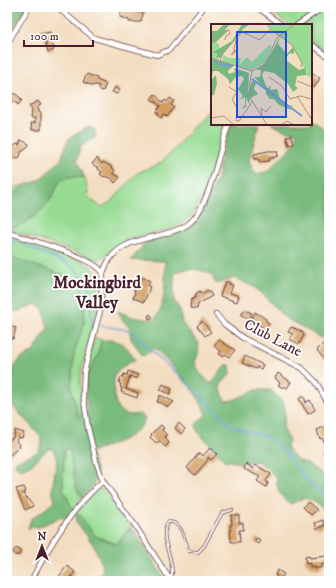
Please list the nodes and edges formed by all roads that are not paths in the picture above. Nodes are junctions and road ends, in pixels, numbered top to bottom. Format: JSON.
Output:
{"nodes":[{"id":1,"x":29,"y":7,"type":"edge"},
{"id":2,"x":57,"y":7,"type":"edge"},
{"id":3,"x":204,"y":7,"type":"edge"},
{"id":4,"x":257,"y":7,"type":"edge"},
{"id":5,"x":324,"y":7,"type":"edge"},
{"id":6,"x":281,"y":24,"type":"edge"},
{"id":7,"x":298,"y":24,"type":"edge"},
{"id":8,"x":7,"y":44,"type":"edge"},
{"id":9,"x":312,"y":45,"type":"edge"},
{"id":10,"x":329,"y":57,"type":"edge"},
{"id":11,"x":7,"y":124,"type":"edge"},
{"id":12,"x":229,"y":125,"type":"edge"},
{"id":13,"x":7,"y":130,"type":"edge"},
{"id":14,"x":7,"y":232,"type":"edge"},
{"id":15,"x":103,"y":273,"type":"junction"},
{"id":16,"x":216,"y":314,"type":"dead end"},
{"id":17,"x":329,"y":405,"type":"edge"},
{"id":18,"x":103,"y":481,"type":"junction"},
{"id":19,"x":232,"y":510,"type":"dead end"},
{"id":20,"x":170,"y":579,"type":"edge"},
{"id":21,"x":31,"y":581,"type":"edge"}],
"edges":[{"from":1,"to":8,"type":"street"},
{"from":2,"to":3,"type":"street"},
{"from":4,"to":6,"type":"street"},
{"from":5,"to":7,"type":"street"},
{"from":9,"to":10,"type":"street"},
{"from":11,"to":13,"type":"lane"},
{"from":12,"to":15,"type":"street"},
{"from":14,"to":15,"type":"street"},
{"from":15,"to":18,"type":"street"},
{"from":16,"to":17,"type":"street","name":"Club Lane"},
{"from":18,"to":20,"type":"street"},
{"from":18,"to":21,"type":"street"},
{"from":19,"to":20,"type":"lane"}]}
